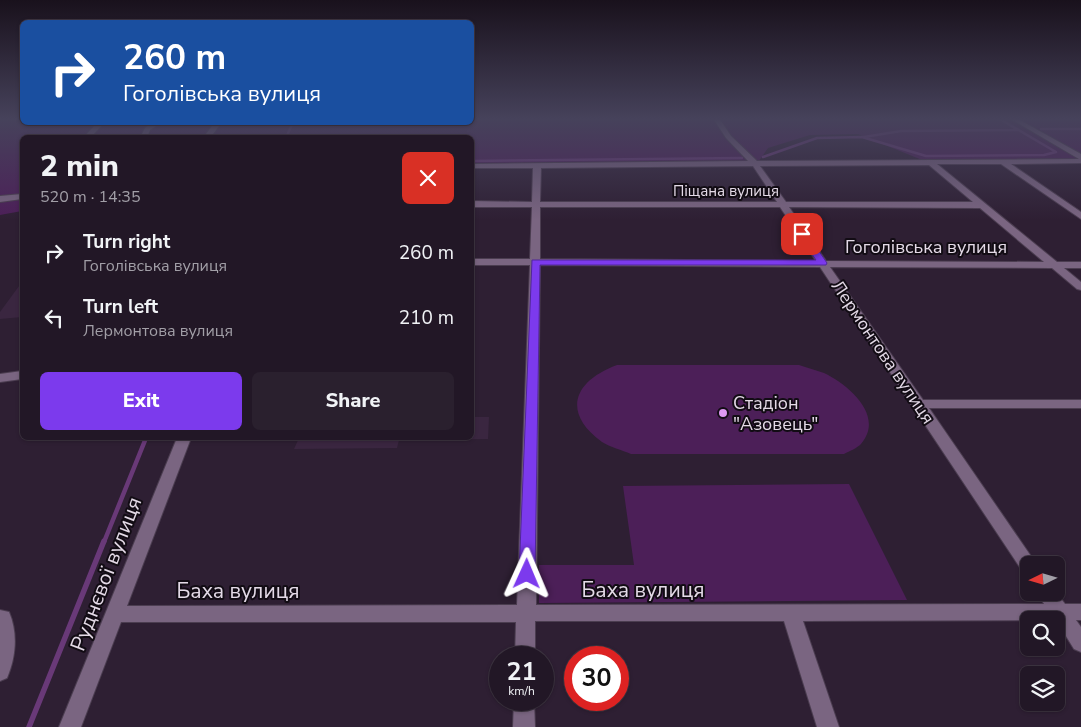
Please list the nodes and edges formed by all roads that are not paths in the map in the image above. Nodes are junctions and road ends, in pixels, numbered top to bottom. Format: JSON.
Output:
{"nodes":[{"id":1,"x":742,"y":152,"type":"edge"},
{"id":2,"x":1081,"y":161,"type":"edge"},
{"id":3,"x":1003,"y":162,"type":"junction"},
{"id":4,"x":932,"y":164,"type":"junction"},
{"id":5,"x":756,"y":165,"type":"junction"},
{"id":6,"x":474,"y":166,"type":"edge"},
{"id":7,"x":537,"y":167,"type":"junction"},
{"id":8,"x":20,"y":197,"type":"edge"},
{"id":9,"x":0,"y":199,"type":"edge"},
{"id":10,"x":474,"y":204,"type":"edge"},
{"id":11,"x":536,"y":204,"type":"junction"},
{"id":12,"x":783,"y":205,"type":"junction"},
{"id":13,"x":980,"y":205,"type":"junction"},
{"id":14,"x":1081,"y":216,"type":"edge"},
{"id":15,"x":474,"y":262,"type":"edge"},
{"id":16,"x":535,"y":262,"type":"junction"},
{"id":17,"x":822,"y":263,"type":"junction"},
{"id":18,"x":1054,"y":265,"type":"junction"},
{"id":19,"x":1081,"y":265,"type":"edge"},
{"id":20,"x":1081,"y":287,"type":"edge"},
{"id":21,"x":20,"y":375,"type":"edge"},
{"id":22,"x":0,"y":378,"type":"edge"},
{"id":23,"x":918,"y":404,"type":"junction"},
{"id":24,"x":1081,"y":404,"type":"edge"},
{"id":25,"x":183,"y":440,"type":"edge"},
{"id":26,"x":1022,"y":556,"type":"edge"},
{"id":27,"x":791,"y":612,"type":"junction"},
{"id":28,"x":1020,"y":612,"type":"edge"},
{"id":29,"x":1065,"y":612,"type":"edge"},
{"id":30,"x":1081,"y":612,"type":"edge"},
{"id":31,"x":526,"y":613,"type":"junction"},
{"id":32,"x":114,"y":614,"type":"junction"},
{"id":33,"x":0,"y":619,"type":"edge"},
{"id":34,"x":1065,"y":620,"type":"edge"},
{"id":35,"x":1081,"y":643,"type":"edge"},
{"id":36,"x":525,"y":646,"type":"edge"},
{"id":37,"x":0,"y":671,"type":"edge"},
{"id":38,"x":524,"y":711,"type":"edge"},
{"id":39,"x":70,"y":727,"type":"edge"},
{"id":40,"x":524,"y":727,"type":"edge"},
{"id":41,"x":828,"y":727,"type":"edge"}],
"edges":[{"from":1,"to":5,"type":"street","name":"Лермонтова вулиця"},
{"from":2,"to":3,"type":"street"},
{"from":3,"to":4,"type":"street"},
{"from":3,"to":14,"type":"street"},
{"from":4,"to":5,"type":"street"},
{"from":4,"to":13,"type":"street"},
{"from":5,"to":7,"type":"street"},
{"from":5,"to":12,"type":"street","name":"Лермонтова вулиця"},
{"from":6,"to":7,"type":"street"},
{"from":7,"to":11,"type":"street"},
{"from":8,"to":9,"type":"street"},
{"from":10,"to":11,"type":"street","name":"Піщана вулиця"},
{"from":11,"to":12,"type":"street","name":"Піщана вулиця"},
{"from":11,"to":16,"type":"street"},
{"from":12,"to":13,"type":"street","name":"Піщана вулиця"},
{"from":12,"to":17,"type":"street","name":"Лермонтова вулиця"},
{"from":13,"to":18,"type":"street"},
{"from":15,"to":16,"type":"street","name":"Гоголівська вулиця"},
{"from":16,"to":17,"type":"street","name":"Гоголівська вулиця"},
{"from":16,"to":31,"type":"street"},
{"from":17,"to":18,"type":"street","name":"Гоголівська вулиця"},
{"from":17,"to":23,"type":"street","name":"Лермонтова вулиця"},
{"from":18,"to":19,"type":"street","name":"Гоголівська вулиця"},
{"from":18,"to":20,"type":"street"},
{"from":21,"to":22,"type":"street"},
{"from":23,"to":24,"type":"street"},
{"from":23,"to":26,"type":"street","name":"Лермонтова вулиця"},
{"from":25,"to":32,"type":"street","name":"Руднєвої вулиця"},
{"from":27,"to":28,"type":"street","name":"Баха вулиця"},
{"from":27,"to":31,"type":"street","name":"Баха вулиця"},
{"from":27,"to":41,"type":"street"},
{"from":29,"to":30,"type":"street","name":"Баха вулиця"},
{"from":31,"to":32,"type":"street","name":"Баха вулиця"},
{"from":31,"to":36,"type":"street"},
{"from":32,"to":39,"type":"street","name":"Руднєвої вулиця"},
{"from":33,"to":37,"type":"street"},
{"from":34,"to":35,"type":"street"},
{"from":38,"to":40,"type":"street"}]}
